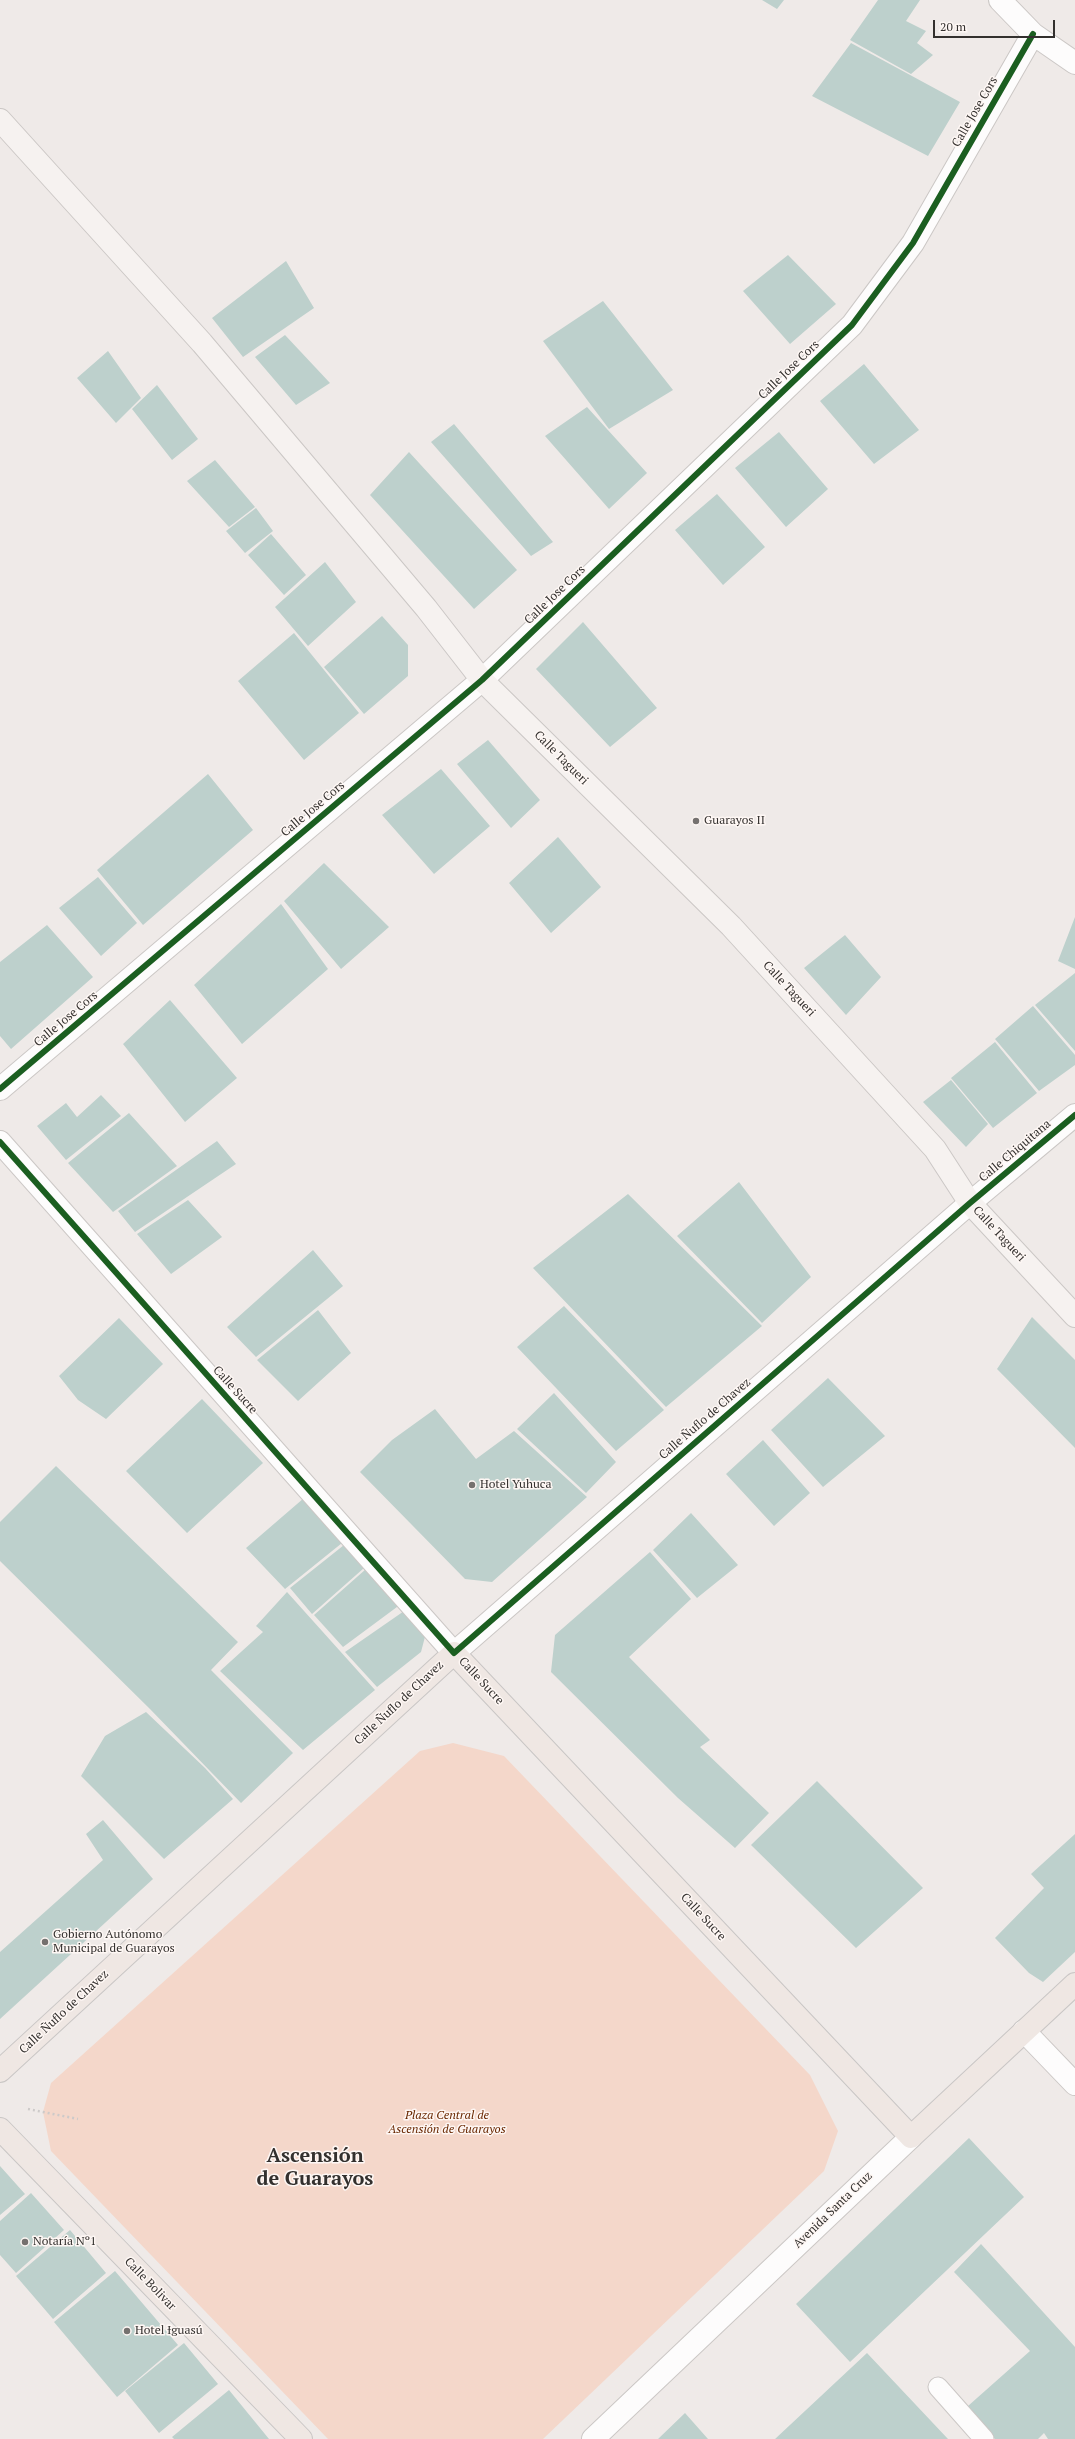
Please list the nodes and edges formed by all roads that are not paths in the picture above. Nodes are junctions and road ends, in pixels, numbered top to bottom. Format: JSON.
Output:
{"nodes":[{"id":1,"x":1000,"y":0,"type":"edge"},
{"id":2,"x":1032,"y":34,"type":"junction"},
{"id":3,"x":1075,"y":63,"type":"edge"},
{"id":4,"x":0,"y":120,"type":"edge"},
{"id":5,"x":482,"y":680,"type":"junction"},
{"id":6,"x":0,"y":1089,"type":"edge"},
{"id":7,"x":1075,"y":1116,"type":"edge"},
{"id":8,"x":0,"y":1142,"type":"edge"},
{"id":9,"x":970,"y":1202,"type":"junction"},
{"id":10,"x":1075,"y":1316,"type":"edge"},
{"id":11,"x":454,"y":1653,"type":"junction"},
{"id":12,"x":1075,"y":1984,"type":"edge"},
{"id":13,"x":1024,"y":2031,"type":"junction"},
{"id":14,"x":0,"y":2071,"type":"edge"},
{"id":15,"x":1075,"y":2084,"type":"edge"},
{"id":16,"x":0,"y":2129,"type":"edge"},
{"id":17,"x":911,"y":2137,"type":"junction"},
{"id":18,"x":938,"y":2387,"type":"dead end"},
{"id":19,"x":301,"y":2439,"type":"edge"},
{"id":20,"x":593,"y":2439,"type":"edge"},
{"id":21,"x":984,"y":2439,"type":"edge"}],
"edges":[{"from":1,"to":2,"type":"street"},
{"from":2,"to":3,"type":"street"},
{"from":2,"to":5,"type":"street","name":"Calle Jose Cors"},
{"from":4,"to":5,"type":"main road","name":"Calle Tagueri"},
{"from":5,"to":6,"type":"street","name":"Calle Jose Cors"},
{"from":5,"to":9,"type":"main road","name":"Calle Tagueri"},
{"from":7,"to":9,"type":"street","name":"Calle Chiquitana"},
{"from":8,"to":11,"type":"street","name":"Calle Sucre"},
{"from":9,"to":10,"type":"main road","name":"Calle Tagueri"},
{"from":9,"to":11,"type":"street","name":"Calle Ñuflo de Chavez"},
{"from":11,"to":14,"type":"main road","name":"Calle Ñuflo de Chavez"},
{"from":11,"to":17,"type":"main road","name":"Calle Sucre"},
{"from":12,"to":13,"type":"main road","name":"Avenida Santa Cruz"},
{"from":13,"to":15,"type":"street"},
{"from":13,"to":17,"type":"main road","name":"Avenida Santa Cruz"},
{"from":16,"to":19,"type":"main road","name":"Calle Bolivar"},
{"from":17,"to":20,"type":"street","name":"Avenida Santa Cruz"},
{"from":18,"to":21,"type":"lane"}]}
